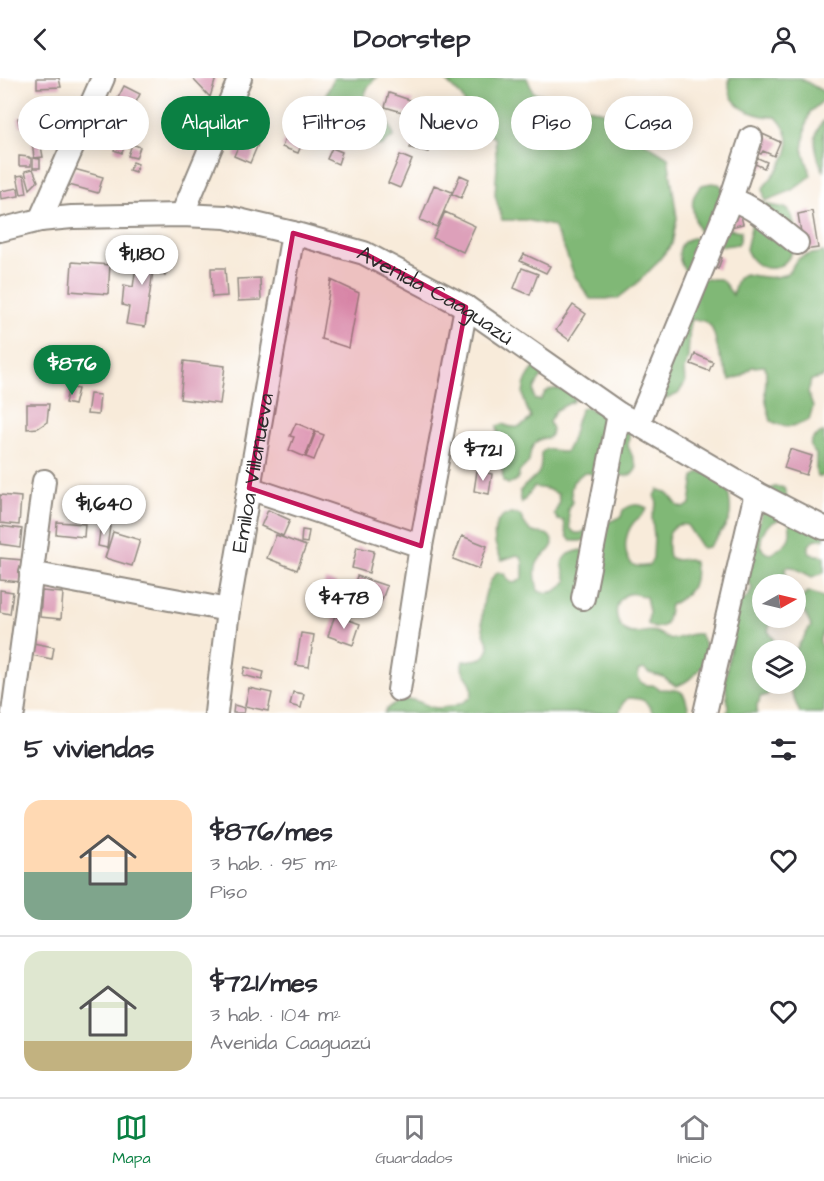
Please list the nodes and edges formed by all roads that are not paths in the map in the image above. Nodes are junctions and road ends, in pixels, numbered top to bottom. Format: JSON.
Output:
{"nodes":[{"id":1,"x":103,"y":78,"type":"edge"},
{"id":2,"x":240,"y":78,"type":"edge"},
{"id":3,"x":751,"y":138,"type":"dead end"},
{"id":4,"x":730,"y":200,"type":"junction"},
{"id":5,"x":182,"y":215,"type":"junction"},
{"id":6,"x":40,"y":220,"type":"junction"},
{"id":7,"x":0,"y":230,"type":"edge"},
{"id":8,"x":293,"y":233,"type":"junction"},
{"id":9,"x":797,"y":243,"type":"dead end"},
{"id":10,"x":466,"y":307,"type":"junction"},
{"id":11,"x":629,"y":419,"type":"junction"},
{"id":12,"x":44,"y":481,"type":"dead end"},
{"id":13,"x":249,"y":488,"type":"junction"},
{"id":14,"x":756,"y":493,"type":"junction"},
{"id":15,"x":824,"y":528,"type":"edge"},
{"id":16,"x":421,"y":546,"type":"junction"},
{"id":17,"x":31,"y":573,"type":"junction"},
{"id":18,"x":583,"y":598,"type":"dead end"},
{"id":19,"x":228,"y":610,"type":"junction"},
{"id":20,"x":399,"y":690,"type":"dead end"},
{"id":21,"x":13,"y":713,"type":"edge"},
{"id":22,"x":216,"y":713,"type":"edge"},
{"id":23,"x":705,"y":713,"type":"edge"}],
"edges":[{"from":1,"to":6,"type":"street"},
{"from":2,"to":5,"type":"street"},
{"from":3,"to":4,"type":"street"},
{"from":4,"to":9,"type":"street"},
{"from":4,"to":11,"type":"street"},
{"from":5,"to":6,"type":"street","name":"Avenida Caaguazú"},
{"from":5,"to":8,"type":"street","name":"Avenida Caaguazú"},
{"from":6,"to":7,"type":"street","name":"Avenida Caaguazú"},
{"from":8,"to":10,"type":"street","name":"Avenida Caaguazú"},
{"from":8,"to":13,"type":"street","name":"Emiloa Villanueva"},
{"from":10,"to":11,"type":"street","name":"Avenida Caaguazú"},
{"from":10,"to":16,"type":"street"},
{"from":11,"to":14,"type":"street","name":"Avenida Caaguazú"},
{"from":11,"to":18,"type":"street"},
{"from":12,"to":17,"type":"street"},
{"from":13,"to":16,"type":"street"},
{"from":13,"to":19,"type":"street","name":"Emiloa Villanueva"},
{"from":14,"to":15,"type":"street","name":"Avenida Caaguazú"},
{"from":14,"to":23,"type":"street"},
{"from":16,"to":20,"type":"street"},
{"from":17,"to":19,"type":"street"},
{"from":17,"to":21,"type":"street"},
{"from":19,"to":22,"type":"street","name":"Emiloa Villanueva"}]}
